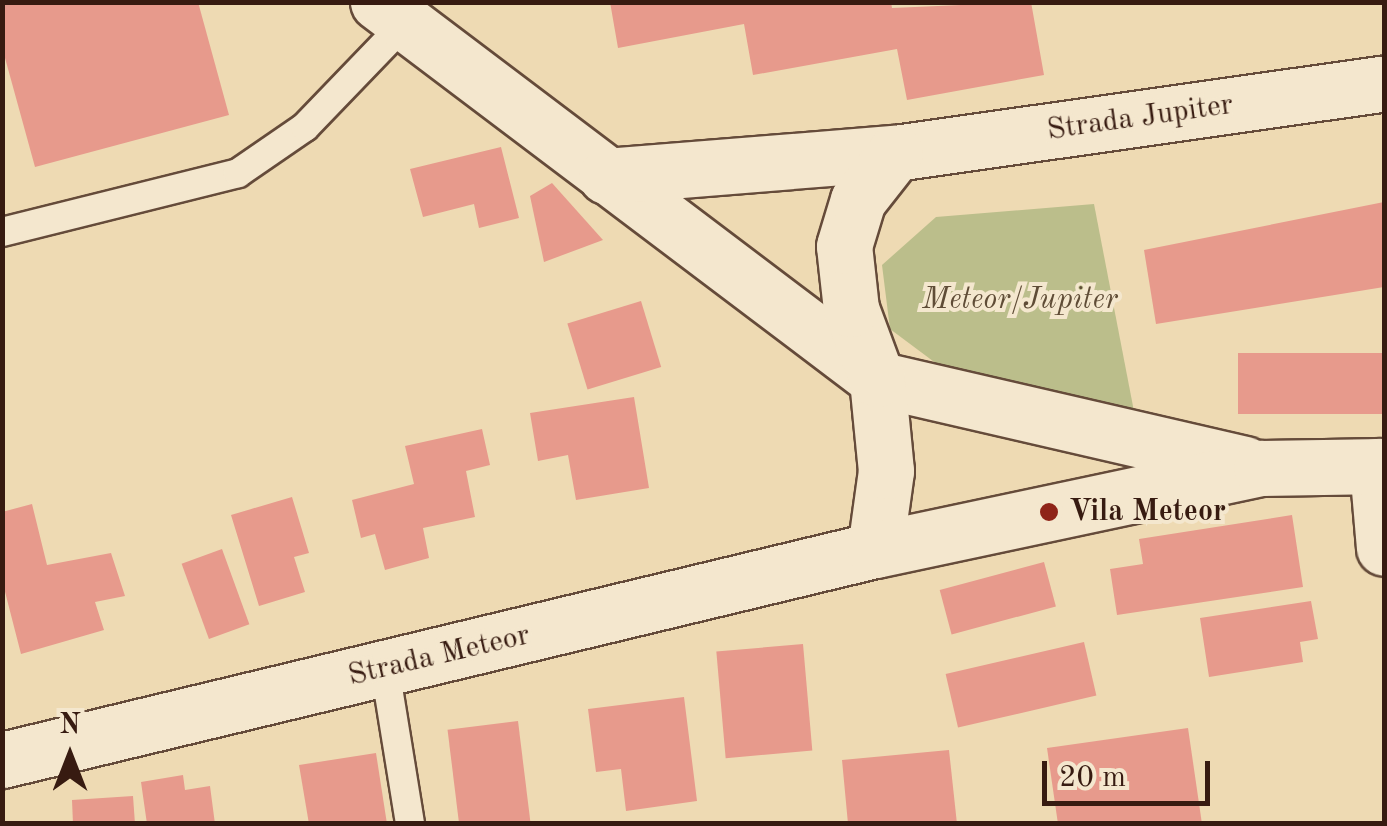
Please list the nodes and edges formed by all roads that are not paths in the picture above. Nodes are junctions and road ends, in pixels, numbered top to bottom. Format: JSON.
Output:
{"nodes":[{"id":1,"x":391,"y":12,"type":"edge"},
{"id":2,"x":1384,"y":83,"type":"edge"},
{"id":3,"x":895,"y":152,"type":"junction"},
{"id":4,"x":606,"y":176,"type":"junction"},
{"id":5,"x":2,"y":232,"type":"edge"},
{"id":6,"x":877,"y":379,"type":"junction"},
{"id":7,"x":1381,"y":466,"type":"edge"},
{"id":8,"x":1262,"y":468,"type":"junction"},
{"id":9,"x":1384,"y":548,"type":"edge"},
{"id":10,"x":875,"y":550,"type":"junction"},
{"id":11,"x":385,"y":670,"type":"junction"},
{"id":12,"x":2,"y":760,"type":"edge"},
{"id":13,"x":410,"y":824,"type":"edge"}],
"edges":[{"from":1,"to":4,"type":"street"},
{"from":1,"to":5,"type":"lane"},
{"from":2,"to":3,"type":"street","name":"Strada Jupiter"},
{"from":3,"to":4,"type":"street","name":"Strada Jupiter"},
{"from":3,"to":6,"type":"street"},
{"from":4,"to":6,"type":"street"},
{"from":6,"to":8,"type":"street"},
{"from":6,"to":10,"type":"street"},
{"from":7,"to":8,"type":"street","name":"Strada Meteor"},
{"from":7,"to":9,"type":"street"},
{"from":8,"to":10,"type":"street","name":"Strada Meteor"},
{"from":10,"to":11,"type":"street","name":"Strada Meteor"},
{"from":11,"to":12,"type":"street","name":"Strada Meteor"},
{"from":11,"to":13,"type":"lane"}]}
